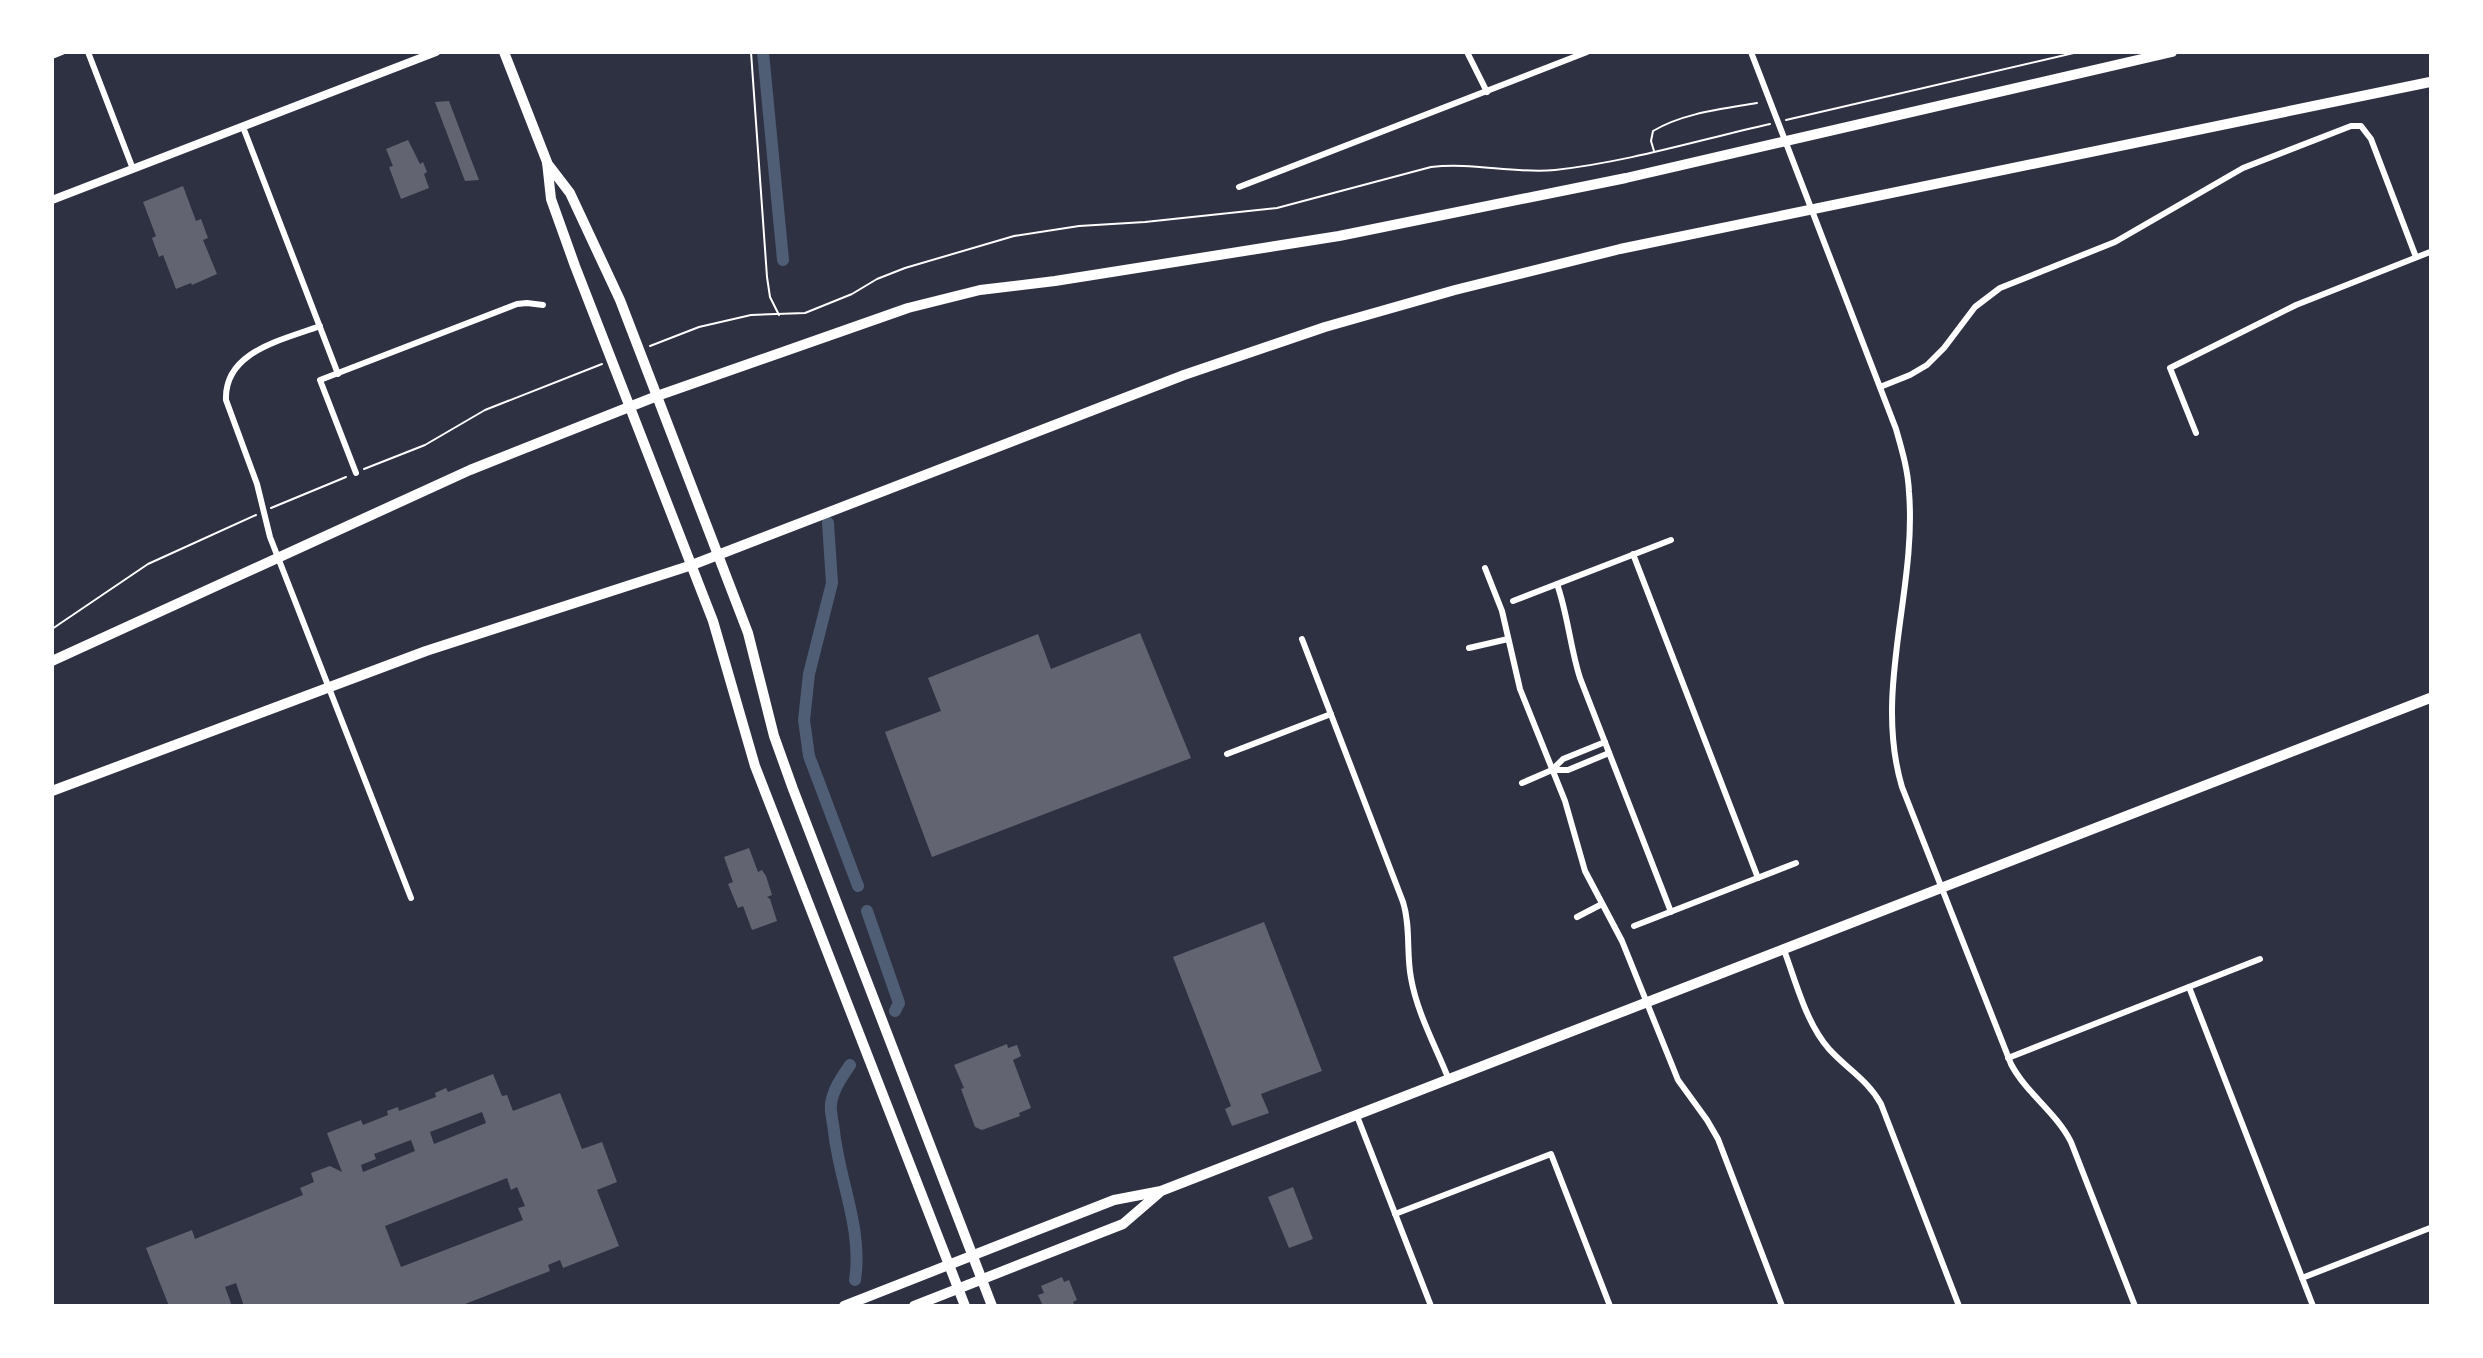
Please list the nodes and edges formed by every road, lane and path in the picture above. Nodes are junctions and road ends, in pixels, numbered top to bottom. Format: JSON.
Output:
{"nodes":[{"id":1,"x":62,"y":52,"type":"edge"},
{"id":2,"x":88,"y":52,"type":"edge"},
{"id":3,"x":436,"y":52,"type":"edge"},
{"id":4,"x":504,"y":52,"type":"edge"},
{"id":5,"x":751,"y":52,"type":"edge"},
{"id":6,"x":1467,"y":52,"type":"edge"},
{"id":7,"x":1587,"y":52,"type":"edge"},
{"id":8,"x":1751,"y":52,"type":"edge"},
{"id":9,"x":2078,"y":52,"type":"edge"},
{"id":10,"x":2172,"y":52,"type":"edge"},
{"id":11,"x":52,"y":56,"type":"edge"},
{"id":12,"x":2431,"y":82,"type":"edge"},
{"id":13,"x":1487,"y":92,"type":"junction"},
{"id":14,"x":1757,"y":103,"type":"dead end"},
{"id":15,"x":243,"y":127,"type":"junction"},
{"id":16,"x":1654,"y":152,"type":"junction"},
{"id":17,"x":547,"y":162,"type":"junction"},
{"id":18,"x":133,"y":169,"type":"junction"},
{"id":19,"x":1239,"y":187,"type":"dead end"},
{"id":20,"x":52,"y":200,"type":"edge"},
{"id":21,"x":2431,"y":252,"type":"edge"},
{"id":22,"x":2416,"y":257,"type":"junction"},
{"id":23,"x":543,"y":305,"type":"dead end"},
{"id":24,"x":780,"y":316,"type":"junction"},
{"id":25,"x":320,"y":326,"type":"junction"},
{"id":26,"x":646,"y":348,"type":"dead end"},
{"id":27,"x":612,"y":360,"type":"dead end"},
{"id":28,"x":338,"y":374,"type":"junction"},
{"id":29,"x":1880,"y":387,"type":"junction"},
{"id":30,"x":657,"y":396,"type":"junction"},
{"id":31,"x":629,"y":406,"type":"junction"},
{"id":32,"x":2196,"y":433,"type":"dead end"},
{"id":33,"x":376,"y":463,"type":"dead end"},
{"id":34,"x":356,"y":473,"type":"dead end"},
{"id":35,"x":337,"y":481,"type":"dead end"},
{"id":36,"x":271,"y":508,"type":"dead end"},
{"id":37,"x":255,"y":515,"type":"dead end"},
{"id":38,"x":1671,"y":540,"type":"dead end"},
{"id":39,"x":1633,"y":554,"type":"junction"},
{"id":40,"x":718,"y":555,"type":"junction"},
{"id":41,"x":692,"y":565,"type":"junction"},
{"id":42,"x":1485,"y":568,"type":"dead end"},
{"id":43,"x":1557,"y":584,"type":"junction"},
{"id":44,"x":1513,"y":601,"type":"dead end"},
{"id":45,"x":52,"y":629,"type":"edge"},
{"id":46,"x":1302,"y":639,"type":"dead end"},
{"id":47,"x":1508,"y":639,"type":"junction"},
{"id":48,"x":1469,"y":648,"type":"dead end"},
{"id":49,"x":52,"y":661,"type":"edge"},
{"id":50,"x":2431,"y":698,"type":"edge"},
{"id":51,"x":1331,"y":714,"type":"junction"},
{"id":52,"x":1605,"y":742,"type":"junction"},
{"id":53,"x":1609,"y":753,"type":"junction"},
{"id":54,"x":1227,"y":754,"type":"dead end"},
{"id":55,"x":1552,"y":770,"type":"junction"},
{"id":56,"x":1522,"y":783,"type":"dead end"},
{"id":57,"x":52,"y":791,"type":"edge"},
{"id":58,"x":1796,"y":863,"type":"dead end"},
{"id":59,"x":1758,"y":878,"type":"junction"},
{"id":60,"x":1942,"y":888,"type":"junction"},
{"id":61,"x":411,"y":898,"type":"dead end"},
{"id":62,"x":1602,"y":904,"type":"junction"},
{"id":63,"x":1671,"y":912,"type":"junction"},
{"id":64,"x":1577,"y":917,"type":"dead end"},
{"id":65,"x":1634,"y":926,"type":"dead end"},
{"id":66,"x":1784,"y":950,"type":"junction"},
{"id":67,"x":2260,"y":959,"type":"dead end"},
{"id":68,"x":2189,"y":987,"type":"junction"},
{"id":69,"x":1648,"y":1003,"type":"junction"},
{"id":70,"x":2008,"y":1058,"type":"junction"},
{"id":71,"x":1448,"y":1080,"type":"junction"},
{"id":72,"x":1357,"y":1115,"type":"junction"},
{"id":73,"x":1161,"y":1191,"type":"junction"},
{"id":74,"x":1395,"y":1214,"type":"junction"},
{"id":75,"x":2431,"y":1228,"type":"edge"},
{"id":76,"x":973,"y":1255,"type":"junction"},
{"id":77,"x":949,"y":1264,"type":"junction"},
{"id":78,"x":2302,"y":1278,"type":"junction"},
{"id":79,"x":982,"y":1279,"type":"junction"},
{"id":80,"x":958,"y":1288,"type":"junction"},
{"id":81,"x":844,"y":1306,"type":"edge"},
{"id":82,"x":914,"y":1306,"type":"edge"},
{"id":83,"x":965,"y":1306,"type":"edge"},
{"id":84,"x":992,"y":1306,"type":"edge"},
{"id":85,"x":1431,"y":1306,"type":"edge"},
{"id":86,"x":1610,"y":1306,"type":"edge"},
{"id":87,"x":1782,"y":1306,"type":"edge"},
{"id":88,"x":1959,"y":1306,"type":"edge"},
{"id":89,"x":2135,"y":1306,"type":"edge"},
{"id":90,"x":2312,"y":1306,"type":"edge"}],
"edges":[{"from":1,"to":11,"type":"street"},
{"from":2,"to":18,"type":"street"},
{"from":3,"to":15,"type":"street"},
{"from":4,"to":17,"type":"main road"},
{"from":5,"to":24,"type":"path"},
{"from":6,"to":13,"type":"street"},
{"from":7,"to":13,"type":"street"},
{"from":8,"to":29,"type":"street"},
{"from":9,"to":16,"type":"path"},
{"from":10,"to":30,"type":"highway"},
{"from":12,"to":40,"type":"highway"},
{"from":13,"to":19,"type":"street"},
{"from":14,"to":16,"type":"path"},
{"from":15,"to":18,"type":"street"},
{"from":15,"to":25,"type":"street"},
{"from":16,"to":24,"type":"path"},
{"from":17,"to":30,"type":"main road"},
{"from":17,"to":31,"type":"main road"},
{"from":18,"to":20,"type":"street"},
{"from":21,"to":22,"type":"street"},
{"from":22,"to":29,"type":"street"},
{"from":22,"to":32,"type":"street"},
{"from":23,"to":28,"type":"street"},
{"from":24,"to":26,"type":"path"},
{"from":25,"to":28,"type":"street"},
{"from":25,"to":61,"type":"street"},
{"from":27,"to":33,"type":"path"},
{"from":28,"to":34,"type":"street"},
{"from":29,"to":60,"type":"street"},
{"from":30,"to":31,"type":"highway"},
{"from":30,"to":40,"type":"main road"},
{"from":31,"to":41,"type":"main road"},
{"from":31,"to":49,"type":"highway"},
{"from":35,"to":36,"type":"path"},
{"from":37,"to":45,"type":"path"},
{"from":38,"to":39,"type":"street"},
{"from":39,"to":43,"type":"street"},
{"from":39,"to":59,"type":"street"},
{"from":40,"to":41,"type":"highway"},
{"from":40,"to":76,"type":"main road"},
{"from":41,"to":57,"type":"highway"},
{"from":41,"to":77,"type":"main road"},
{"from":42,"to":47,"type":"street"},
{"from":43,"to":44,"type":"street"},
{"from":43,"to":52,"type":"street"},
{"from":46,"to":51,"type":"street"},
{"from":47,"to":48,"type":"street"},
{"from":47,"to":55,"type":"street"},
{"from":50,"to":60,"type":"main road"},
{"from":51,"to":54,"type":"street"},
{"from":51,"to":71,"type":"street"},
{"from":52,"to":53,"type":"street"},
{"from":52,"to":55,"type":"street"},
{"from":53,"to":55,"type":"street"},
{"from":53,"to":63,"type":"street"},
{"from":55,"to":56,"type":"street"},
{"from":55,"to":62,"type":"street"},
{"from":58,"to":59,"type":"street"},
{"from":59,"to":63,"type":"street"},
{"from":60,"to":66,"type":"main road"},
{"from":60,"to":70,"type":"street"},
{"from":62,"to":64,"type":"street"},
{"from":62,"to":69,"type":"street"},
{"from":63,"to":65,"type":"street"},
{"from":66,"to":69,"type":"main road"},
{"from":66,"to":88,"type":"street"},
{"from":67,"to":68,"type":"street"},
{"from":68,"to":70,"type":"street"},
{"from":68,"to":78,"type":"street"},
{"from":69,"to":71,"type":"main road"},
{"from":69,"to":87,"type":"street"},
{"from":70,"to":89,"type":"street"},
{"from":71,"to":72,"type":"main road"},
{"from":72,"to":73,"type":"main road"},
{"from":72,"to":74,"type":"street"},
{"from":73,"to":76,"type":"main road"},
{"from":73,"to":79,"type":"main road"},
{"from":74,"to":85,"type":"street"},
{"from":74,"to":86,"type":"street"},
{"from":75,"to":78,"type":"street"},
{"from":76,"to":77,"type":"main road"},
{"from":76,"to":79,"type":"main road"},
{"from":77,"to":80,"type":"main road"},
{"from":77,"to":81,"type":"main road"},
{"from":78,"to":90,"type":"street"},
{"from":79,"to":80,"type":"main road"},
{"from":79,"to":84,"type":"main road"},
{"from":80,"to":82,"type":"main road"},
{"from":80,"to":83,"type":"main road"}]}
